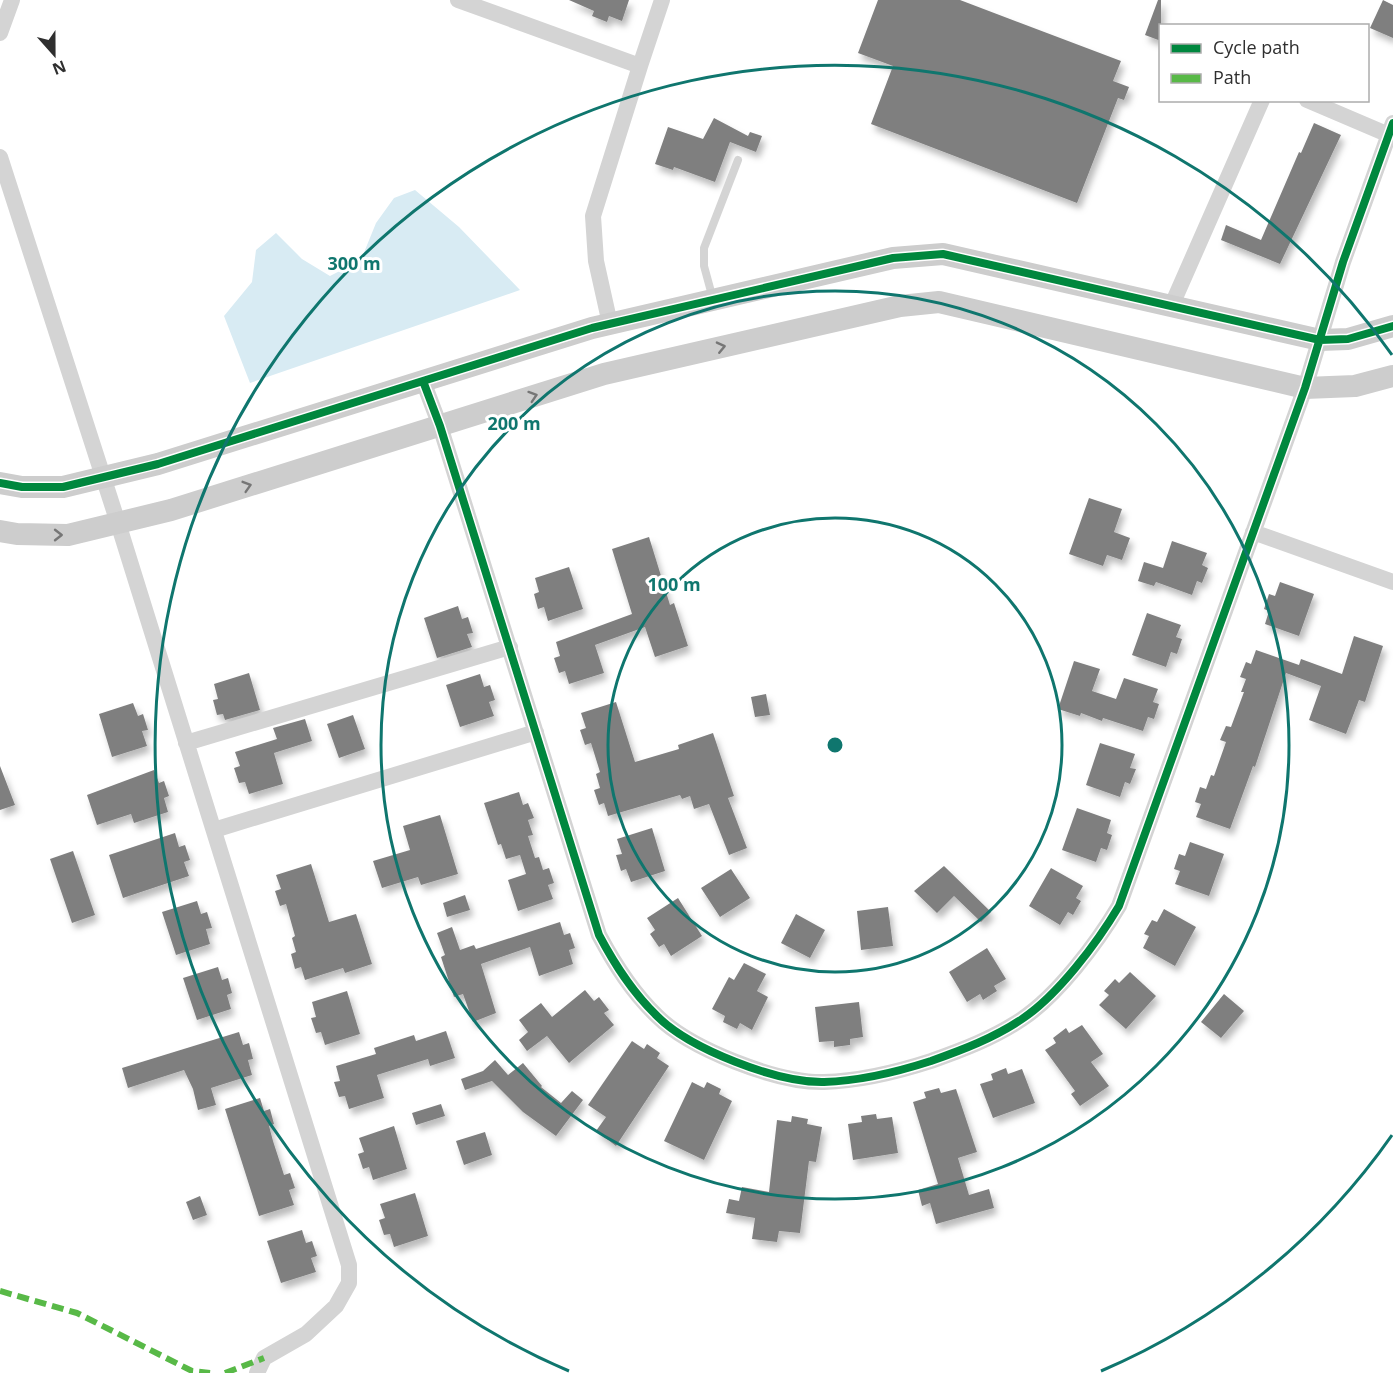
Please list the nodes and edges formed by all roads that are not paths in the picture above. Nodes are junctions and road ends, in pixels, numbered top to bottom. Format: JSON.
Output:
{"nodes":[{"id":1,"x":12,"y":0,"type":"edge"},
{"id":2,"x":458,"y":0,"type":"edge"},
{"id":3,"x":662,"y":0,"type":"edge"},
{"id":4,"x":0,"y":33,"type":"edge"},
{"id":5,"x":640,"y":66,"type":"junction"},
{"id":6,"x":1261,"y":102,"type":"edge"},
{"id":7,"x":1313,"y":102,"type":"edge"},
{"id":8,"x":1391,"y":129,"type":"edge"},
{"id":9,"x":0,"y":157,"type":"edge"},
{"id":10,"x":738,"y":160,"type":"dead end"},
{"id":11,"x":713,"y":300,"type":"junction"},
{"id":12,"x":1171,"y":307,"type":"junction"},
{"id":13,"x":610,"y":324,"type":"junction"},
{"id":14,"x":1393,"y":326,"type":"edge"},
{"id":15,"x":1320,"y":340,"type":"junction"},
{"id":16,"x":1393,"y":376,"type":"edge"},
{"id":17,"x":423,"y":381,"type":"junction"},
{"id":18,"x":1305,"y":388,"type":"junction"},
{"id":19,"x":441,"y":426,"type":"junction"},
{"id":20,"x":103,"y":478,"type":"junction"},
{"id":21,"x":0,"y":483,"type":"edge"},
{"id":22,"x":118,"y":523,"type":"junction"},
{"id":23,"x":0,"y":531,"type":"edge"},
{"id":24,"x":1253,"y":532,"type":"junction"},
{"id":25,"x":1393,"y":582,"type":"edge"},
{"id":26,"x":510,"y":647,"type":"junction"},
{"id":27,"x":536,"y":732,"type":"junction"},
{"id":28,"x":186,"y":743,"type":"junction"},
{"id":29,"x":214,"y":830,"type":"junction"},
{"id":30,"x":257,"y":1373,"type":"edge"}],
"edges":[{"from":1,"to":4,"type":"street"},
{"from":2,"to":5,"type":"street"},
{"from":3,"to":5,"type":"street"},
{"from":5,"to":13,"type":"street"},
{"from":6,"to":12,"type":"street"},
{"from":7,"to":8,"type":"street"},
{"from":8,"to":15,"type":"street"},
{"from":9,"to":20,"type":"street"},
{"from":10,"to":11,"type":"lane"},
{"from":11,"to":12,"type":"street"},
{"from":11,"to":13,"type":"street"},
{"from":12,"to":15,"type":"street"},
{"from":13,"to":17,"type":"street"},
{"from":14,"to":15,"type":"street"},
{"from":15,"to":18,"type":"street"},
{"from":16,"to":18,"type":"street"},
{"from":17,"to":19,"type":"street"},
{"from":17,"to":20,"type":"street"},
{"from":19,"to":18,"type":"street","one_way":true},
{"from":18,"to":24,"type":"street"},
{"from":22,"to":19,"type":"street","one_way":true},
{"from":19,"to":26,"type":"street"},
{"from":20,"to":21,"type":"street"},
{"from":20,"to":22,"type":"street"},
{"from":23,"to":22,"type":"street","one_way":true},
{"from":22,"to":28,"type":"street"},
{"from":24,"to":25,"type":"street"},
{"from":24,"to":27,"type":"street"},
{"from":26,"to":27,"type":"street"},
{"from":26,"to":28,"type":"street"},
{"from":27,"to":29,"type":"street"},
{"from":28,"to":29,"type":"street"},
{"from":29,"to":30,"type":"street"}]}
